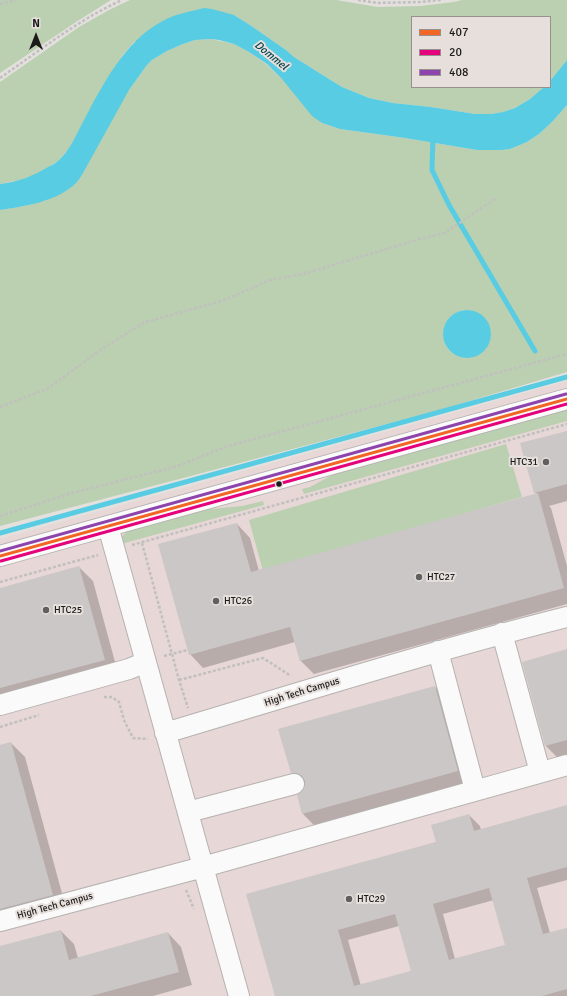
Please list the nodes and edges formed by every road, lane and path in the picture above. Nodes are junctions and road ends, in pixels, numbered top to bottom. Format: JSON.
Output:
{"nodes":[{"id":1,"x":16,"y":0,"type":"edge"},
{"id":2,"x":122,"y":0,"type":"edge"},
{"id":3,"x":358,"y":0,"type":"edge"},
{"id":4,"x":441,"y":0,"type":"edge"},
{"id":5,"x":0,"y":4,"type":"edge"},
{"id":6,"x":0,"y":78,"type":"edge"},
{"id":7,"x":496,"y":198,"type":"dead end"},
{"id":8,"x":567,"y":354,"type":"edge"},
{"id":9,"x":567,"y":399,"type":"edge"},
{"id":10,"x":0,"y":407,"type":"edge"},
{"id":11,"x":567,"y":424,"type":"edge"},
{"id":12,"x":0,"y":516,"type":"edge"},
{"id":13,"x":108,"y":526,"type":"junction"},
{"id":14,"x":142,"y":543,"type":"junction"},
{"id":15,"x":116,"y":550,"type":"junction"},
{"id":16,"x":0,"y":556,"type":"edge"},
{"id":17,"x":0,"y":582,"type":"edge"},
{"id":18,"x":567,"y":617,"type":"edge"},
{"id":19,"x":502,"y":633,"type":"junction"},
{"id":20,"x":187,"y":650,"type":"dead end"},
{"id":21,"x":438,"y":651,"type":"junction"},
{"id":22,"x":172,"y":654,"type":"junction"},
{"id":23,"x":146,"y":662,"type":"junction"},
{"id":24,"x":179,"y":680,"type":"junction"},
{"id":25,"x":313,"y":689,"type":"junction"},
{"id":26,"x":104,"y":697,"type":"dead end"},
{"id":27,"x":0,"y":705,"type":"edge"},
{"id":28,"x":45,"y":714,"type":"dead end"},
{"id":29,"x":193,"y":725,"type":"junction"},
{"id":30,"x":0,"y":726,"type":"edge"},
{"id":31,"x":165,"y":734,"type":"junction"},
{"id":32,"x":567,"y":765,"type":"edge"},
{"id":33,"x":540,"y":772,"type":"junction"},
{"id":34,"x":294,"y":784,"type":"dead end"},
{"id":35,"x":475,"y":790,"type":"junction"},
{"id":36,"x":188,"y":812,"type":"junction"},
{"id":37,"x":203,"y":867,"type":"junction"},
{"id":38,"x":0,"y":921,"type":"edge"},
{"id":39,"x":238,"y":996,"type":"edge"}],
"edges":[{"from":1,"to":5,"type":"path"},
{"from":2,"to":6,"type":"path"},
{"from":3,"to":4,"type":"path"},
{"from":7,"to":10,"type":"path"},
{"from":8,"to":12,"type":"path"},
{"from":9,"to":13,"type":"street"},
{"from":11,"to":14,"type":"path"},
{"from":13,"to":15,"type":"street"},
{"from":13,"to":16,"type":"street"},
{"from":14,"to":15,"type":"path"},
{"from":14,"to":22,"type":"path"},
{"from":15,"to":17,"type":"path"},
{"from":15,"to":23,"type":"street"},
{"from":18,"to":19,"type":"street","name":"High Tech Campus"},
{"from":19,"to":21,"type":"street","name":"High Tech Campus"},
{"from":19,"to":33,"type":"street"},
{"from":20,"to":22,"type":"path"},
{"from":21,"to":25,"type":"street","name":"High Tech Campus"},
{"from":21,"to":35,"type":"street"},
{"from":22,"to":23,"type":"path"},
{"from":22,"to":24,"type":"path"},
{"from":23,"to":27,"type":"street"},
{"from":23,"to":31,"type":"street"},
{"from":24,"to":25,"type":"path"},
{"from":24,"to":29,"type":"path"},
{"from":25,"to":29,"type":"street","name":"High Tech Campus"},
{"from":26,"to":31,"type":"path"},
{"from":28,"to":30,"type":"path"},
{"from":29,"to":31,"type":"street","name":"High Tech Campus"},
{"from":31,"to":36,"type":"street"},
{"from":32,"to":33,"type":"street","name":"High Tech Campus"},
{"from":33,"to":35,"type":"street","name":"High Tech Campus"},
{"from":34,"to":36,"type":"street"},
{"from":35,"to":37,"type":"street","name":"High Tech Campus"},
{"from":36,"to":37,"type":"street"},
{"from":37,"to":38,"type":"street","name":"High Tech Campus"},
{"from":37,"to":39,"type":"street"}]}
